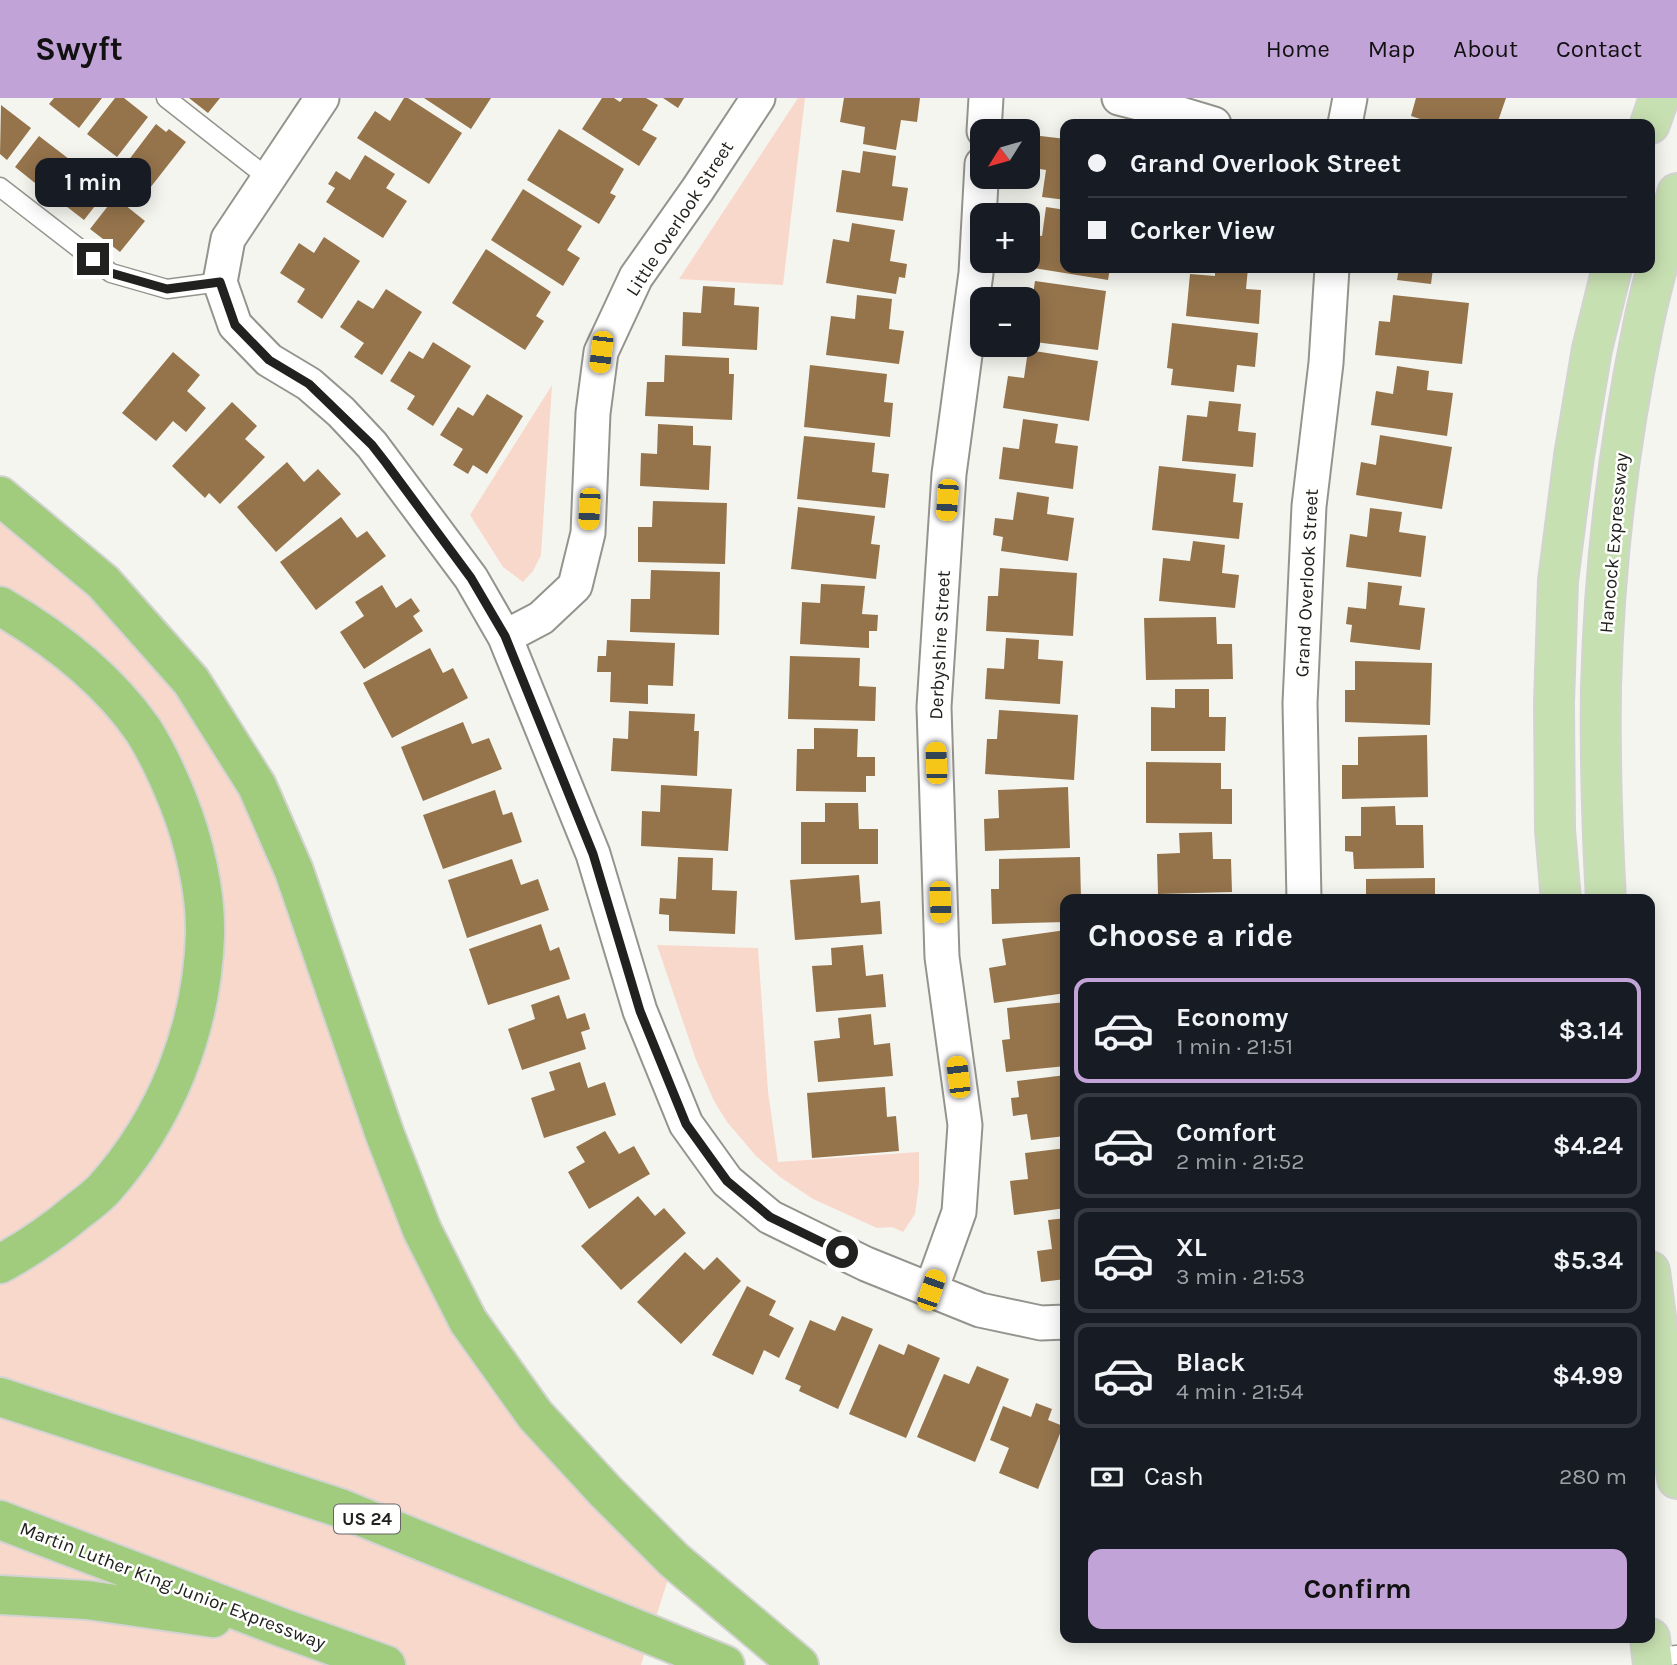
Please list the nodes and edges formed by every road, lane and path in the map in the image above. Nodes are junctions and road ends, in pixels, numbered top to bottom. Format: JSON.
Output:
{"nodes":[{"id":1,"x":166,"y":98,"type":"edge"},
{"id":2,"x":322,"y":98,"type":"edge"},
{"id":3,"x":758,"y":98,"type":"edge"},
{"id":4,"x":986,"y":98,"type":"edge"},
{"id":5,"x":1119,"y":98,"type":"edge"},
{"id":6,"x":1350,"y":98,"type":"edge"},
{"id":7,"x":1659,"y":98,"type":"edge"},
{"id":8,"x":985,"y":119,"type":"edge"},
{"id":9,"x":1197,"y":119,"type":"edge"},
{"id":10,"x":1346,"y":119,"type":"edge"},
{"id":11,"x":1652,"y":119,"type":"edge"},
{"id":12,"x":268,"y":178,"type":"junction"},
{"id":13,"x":0,"y":187,"type":"edge"},
{"id":14,"x":981,"y":189,"type":"edge"},
{"id":15,"x":1677,"y":193,"type":"edge"},
{"id":16,"x":1332,"y":273,"type":"edge"},
{"id":17,"x":1611,"y":273,"type":"edge"},
{"id":18,"x":220,"y":282,"type":"junction"},
{"id":19,"x":0,"y":496,"type":"edge"},
{"id":20,"x":0,"y":606,"type":"edge"},
{"id":21,"x":505,"y":636,"type":"junction"},
{"id":22,"x":1304,"y":894,"type":"edge"},
{"id":23,"x":1560,"y":894,"type":"edge"},
{"id":24,"x":1606,"y":894,"type":"edge"},
{"id":25,"x":0,"y":1264,"type":"edge"},
{"id":26,"x":931,"y":1290,"type":"junction"},
{"id":27,"x":1655,"y":1309,"type":"edge"},
{"id":28,"x":1060,"y":1322,"type":"edge"},
{"id":29,"x":0,"y":1397,"type":"edge"},
{"id":30,"x":1677,"y":1479,"type":"edge"},
{"id":31,"x":0,"y":1520,"type":"edge"},
{"id":32,"x":0,"y":1595,"type":"edge"},
{"id":33,"x":283,"y":1628,"type":"junction"},
{"id":34,"x":386,"y":1665,"type":"edge"},
{"id":35,"x":725,"y":1665,"type":"edge"},
{"id":36,"x":799,"y":1665,"type":"edge"}],
"edges":[{"from":1,"to":12,"type":"lane"},
{"from":2,"to":12,"type":"street"},
{"from":3,"to":21,"type":"street","name":"Little Overlook Street"},
{"from":4,"to":8,"type":"street"},
{"from":5,"to":9,"type":"street"},
{"from":6,"to":10,"type":"street"},
{"from":7,"to":11,"type":"main road"},
{"from":12,"to":18,"type":"street"},
{"from":13,"to":18,"type":"lane"},
{"from":14,"to":26,"type":"street","name":"Derbyshire Street"},
{"from":15,"to":24,"type":"main road","name":"Hancock Expressway"},
{"from":16,"to":22,"type":"street","name":"Grand Overlook Street"},
{"from":17,"to":23,"type":"main road"},
{"from":18,"to":21,"type":"street"},
{"from":19,"to":36,"type":"highway"},
{"from":20,"to":25,"type":"highway"},
{"from":21,"to":26,"type":"street"},
{"from":26,"to":28,"type":"street"},
{"from":27,"to":30,"type":"main road"},
{"from":29,"to":35,"type":"highway","number":"US 24"},
{"from":31,"to":33,"type":"highway","name":"Martin Luther King Junior Expressway"},
{"from":32,"to":33,"type":"highway"},
{"from":33,"to":34,"type":"highway","name":"Martin Luther King Junior Expressway"}]}
